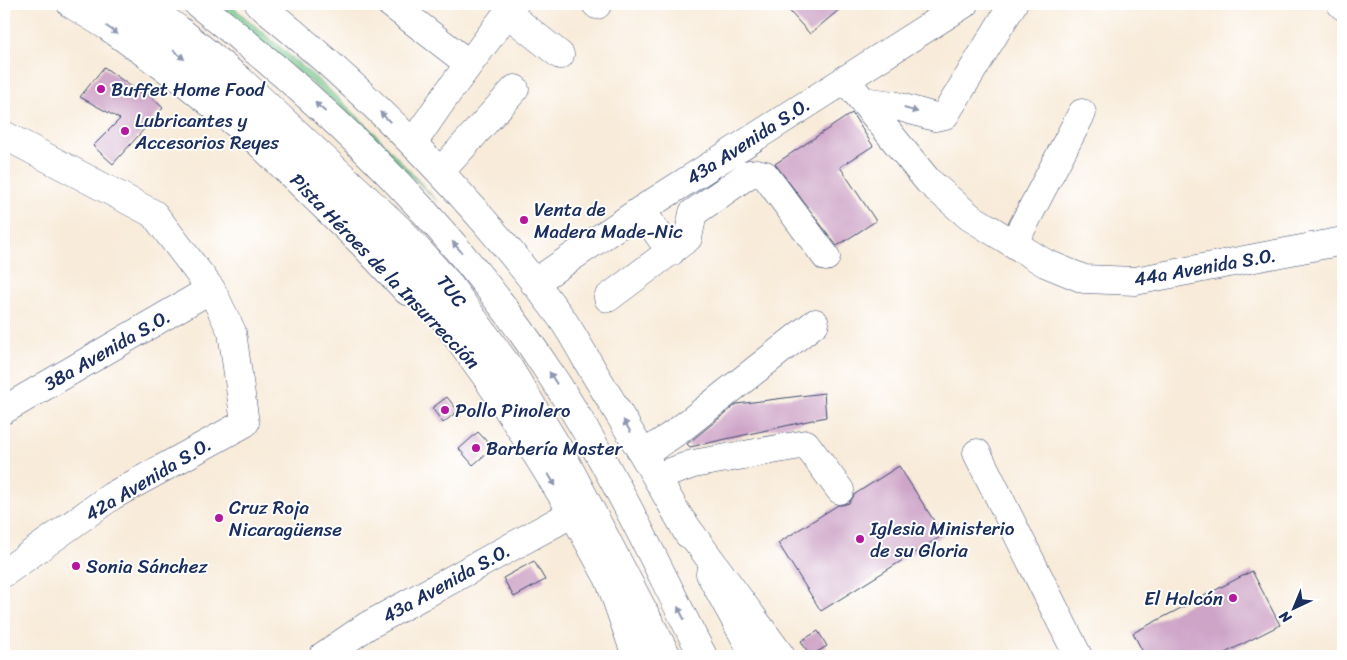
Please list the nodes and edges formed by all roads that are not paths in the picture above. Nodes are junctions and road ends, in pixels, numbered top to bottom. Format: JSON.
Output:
{"nodes":[{"id":1,"x":71,"y":4,"type":"edge"},
{"id":2,"x":113,"y":4,"type":"edge"},
{"id":3,"x":142,"y":4,"type":"edge"},
{"id":4,"x":166,"y":4,"type":"edge"},
{"id":5,"x":198,"y":4,"type":"edge"},
{"id":6,"x":259,"y":4,"type":"edge"},
{"id":7,"x":391,"y":4,"type":"edge"},
{"id":8,"x":964,"y":4,"type":"edge"},
{"id":9,"x":1013,"y":4,"type":"edge"},
{"id":10,"x":510,"y":8,"type":"edge"},
{"id":11,"x":560,"y":55,"type":"dead end"},
{"id":12,"x":469,"y":64,"type":"junction"},
{"id":13,"x":845,"y":78,"type":"junction"},
{"id":14,"x":515,"y":89,"type":"dead end"},
{"id":15,"x":863,"y":101,"type":"junction"},
{"id":16,"x":1082,"y":113,"type":"dead end"},
{"id":17,"x":4,"y":135,"type":"edge"},
{"id":18,"x":412,"y":143,"type":"junction"},
{"id":19,"x":440,"y":172,"type":"junction"},
{"id":20,"x":642,"y":210,"type":"junction"},
{"id":21,"x":1343,"y":241,"type":"edge"},
{"id":22,"x":1014,"y":244,"type":"junction"},
{"id":23,"x":670,"y":252,"type":"junction"},
{"id":24,"x":826,"y":257,"type":"dead end"},
{"id":25,"x":534,"y":284,"type":"junction"},
{"id":26,"x":211,"y":290,"type":"junction"},
{"id":27,"x":608,"y":298,"type":"dead end"},
{"id":28,"x":815,"y":324,"type":"dead end"},
{"id":29,"x":485,"y":375,"type":"junction"},
{"id":30,"x":4,"y":410,"type":"edge"},
{"id":31,"x":976,"y":453,"type":"dead end"},
{"id":32,"x":651,"y":466,"type":"junction"},
{"id":33,"x":840,"y":490,"type":"dead end"},
{"id":34,"x":573,"y":513,"type":"junction"},
{"id":35,"x":677,"y":514,"type":"junction"},
{"id":36,"x":4,"y":573,"type":"edge"},
{"id":37,"x":606,"y":574,"type":"junction"},
{"id":38,"x":323,"y":656,"type":"edge"},
{"id":39,"x":636,"y":656,"type":"edge"},
{"id":40,"x":647,"y":656,"type":"edge"},
{"id":41,"x":666,"y":656,"type":"edge"},
{"id":42,"x":682,"y":656,"type":"edge"},
{"id":43,"x":703,"y":656,"type":"edge"},
{"id":44,"x":755,"y":656,"type":"edge"},
{"id":45,"x":781,"y":656,"type":"edge"},
{"id":46,"x":1078,"y":656,"type":"edge"}],
"edges":[{"from":1,"to":29,"type":"main road","name":"Pista Héroes de la Insurrección","one_way":true},
{"from":2,"to":29,"type":"main road","name":"Pista Héroes de la Insurrección","one_way":true},
{"from":3,"to":41,"type":"main road","name":"TUC"},
{"from":4,"to":42,"type":"main road","name":"TUC"},
{"from":43,"to":5,"type":"main road","one_way":true},
{"from":18,"to":6,"type":"main road","one_way":true},
{"from":7,"to":12,"type":"main road"},
{"from":8,"to":13,"type":"main road","name":"43a Avenida S.O."},
{"from":15,"to":9,"type":"main road","one_way":true},
{"from":10,"to":11,"type":"main road"},
{"from":10,"to":12,"type":"main road"},
{"from":12,"to":18,"type":"main road"},
{"from":13,"to":15,"type":"main road","name":"44a Avenida S.O."},
{"from":13,"to":20,"type":"main road","name":"43a Avenida S.O."},
{"from":14,"to":19,"type":"main road"},
{"from":15,"to":22,"type":"main road","name":"44a Avenida S.O."},
{"from":16,"to":22,"type":"main road"},
{"from":17,"to":26,"type":"main road"},
{"from":18,"to":19,"type":"main road"},
{"from":19,"to":25,"type":"main road"},
{"from":20,"to":23,"type":"main road"},
{"from":20,"to":25,"type":"main road","name":"43a Avenida S.O."},
{"from":21,"to":22,"type":"main road","name":"44a Avenida S.O."},
{"from":23,"to":24,"type":"main road"},
{"from":23,"to":27,"type":"main road"},
{"from":32,"to":25,"type":"main road","one_way":true},
{"from":26,"to":30,"type":"main road","name":"38a Avenida S.O."},
{"from":26,"to":36,"type":"main road","name":"42a Avenida S.O."},
{"from":28,"to":32,"type":"main road"},
{"from":29,"to":34,"type":"main road","name":"Pista Héroes de la Insurrección","one_way":true},
{"from":31,"to":46,"type":"main road"},
{"from":32,"to":33,"type":"main road"},
{"from":32,"to":35,"type":"main road"},
{"from":34,"to":37,"type":"main road","name":"Pista Héroes de la Insurrección"},
{"from":34,"to":38,"type":"main road","name":"43a Avenida S.O."},
{"from":35,"to":44,"type":"main road"},
{"from":35,"to":45,"type":"main road"},
{"from":37,"to":39,"type":"main road"},
{"from":37,"to":40,"type":"main road","name":"Pista Héroes de la Insurrección"}]}
